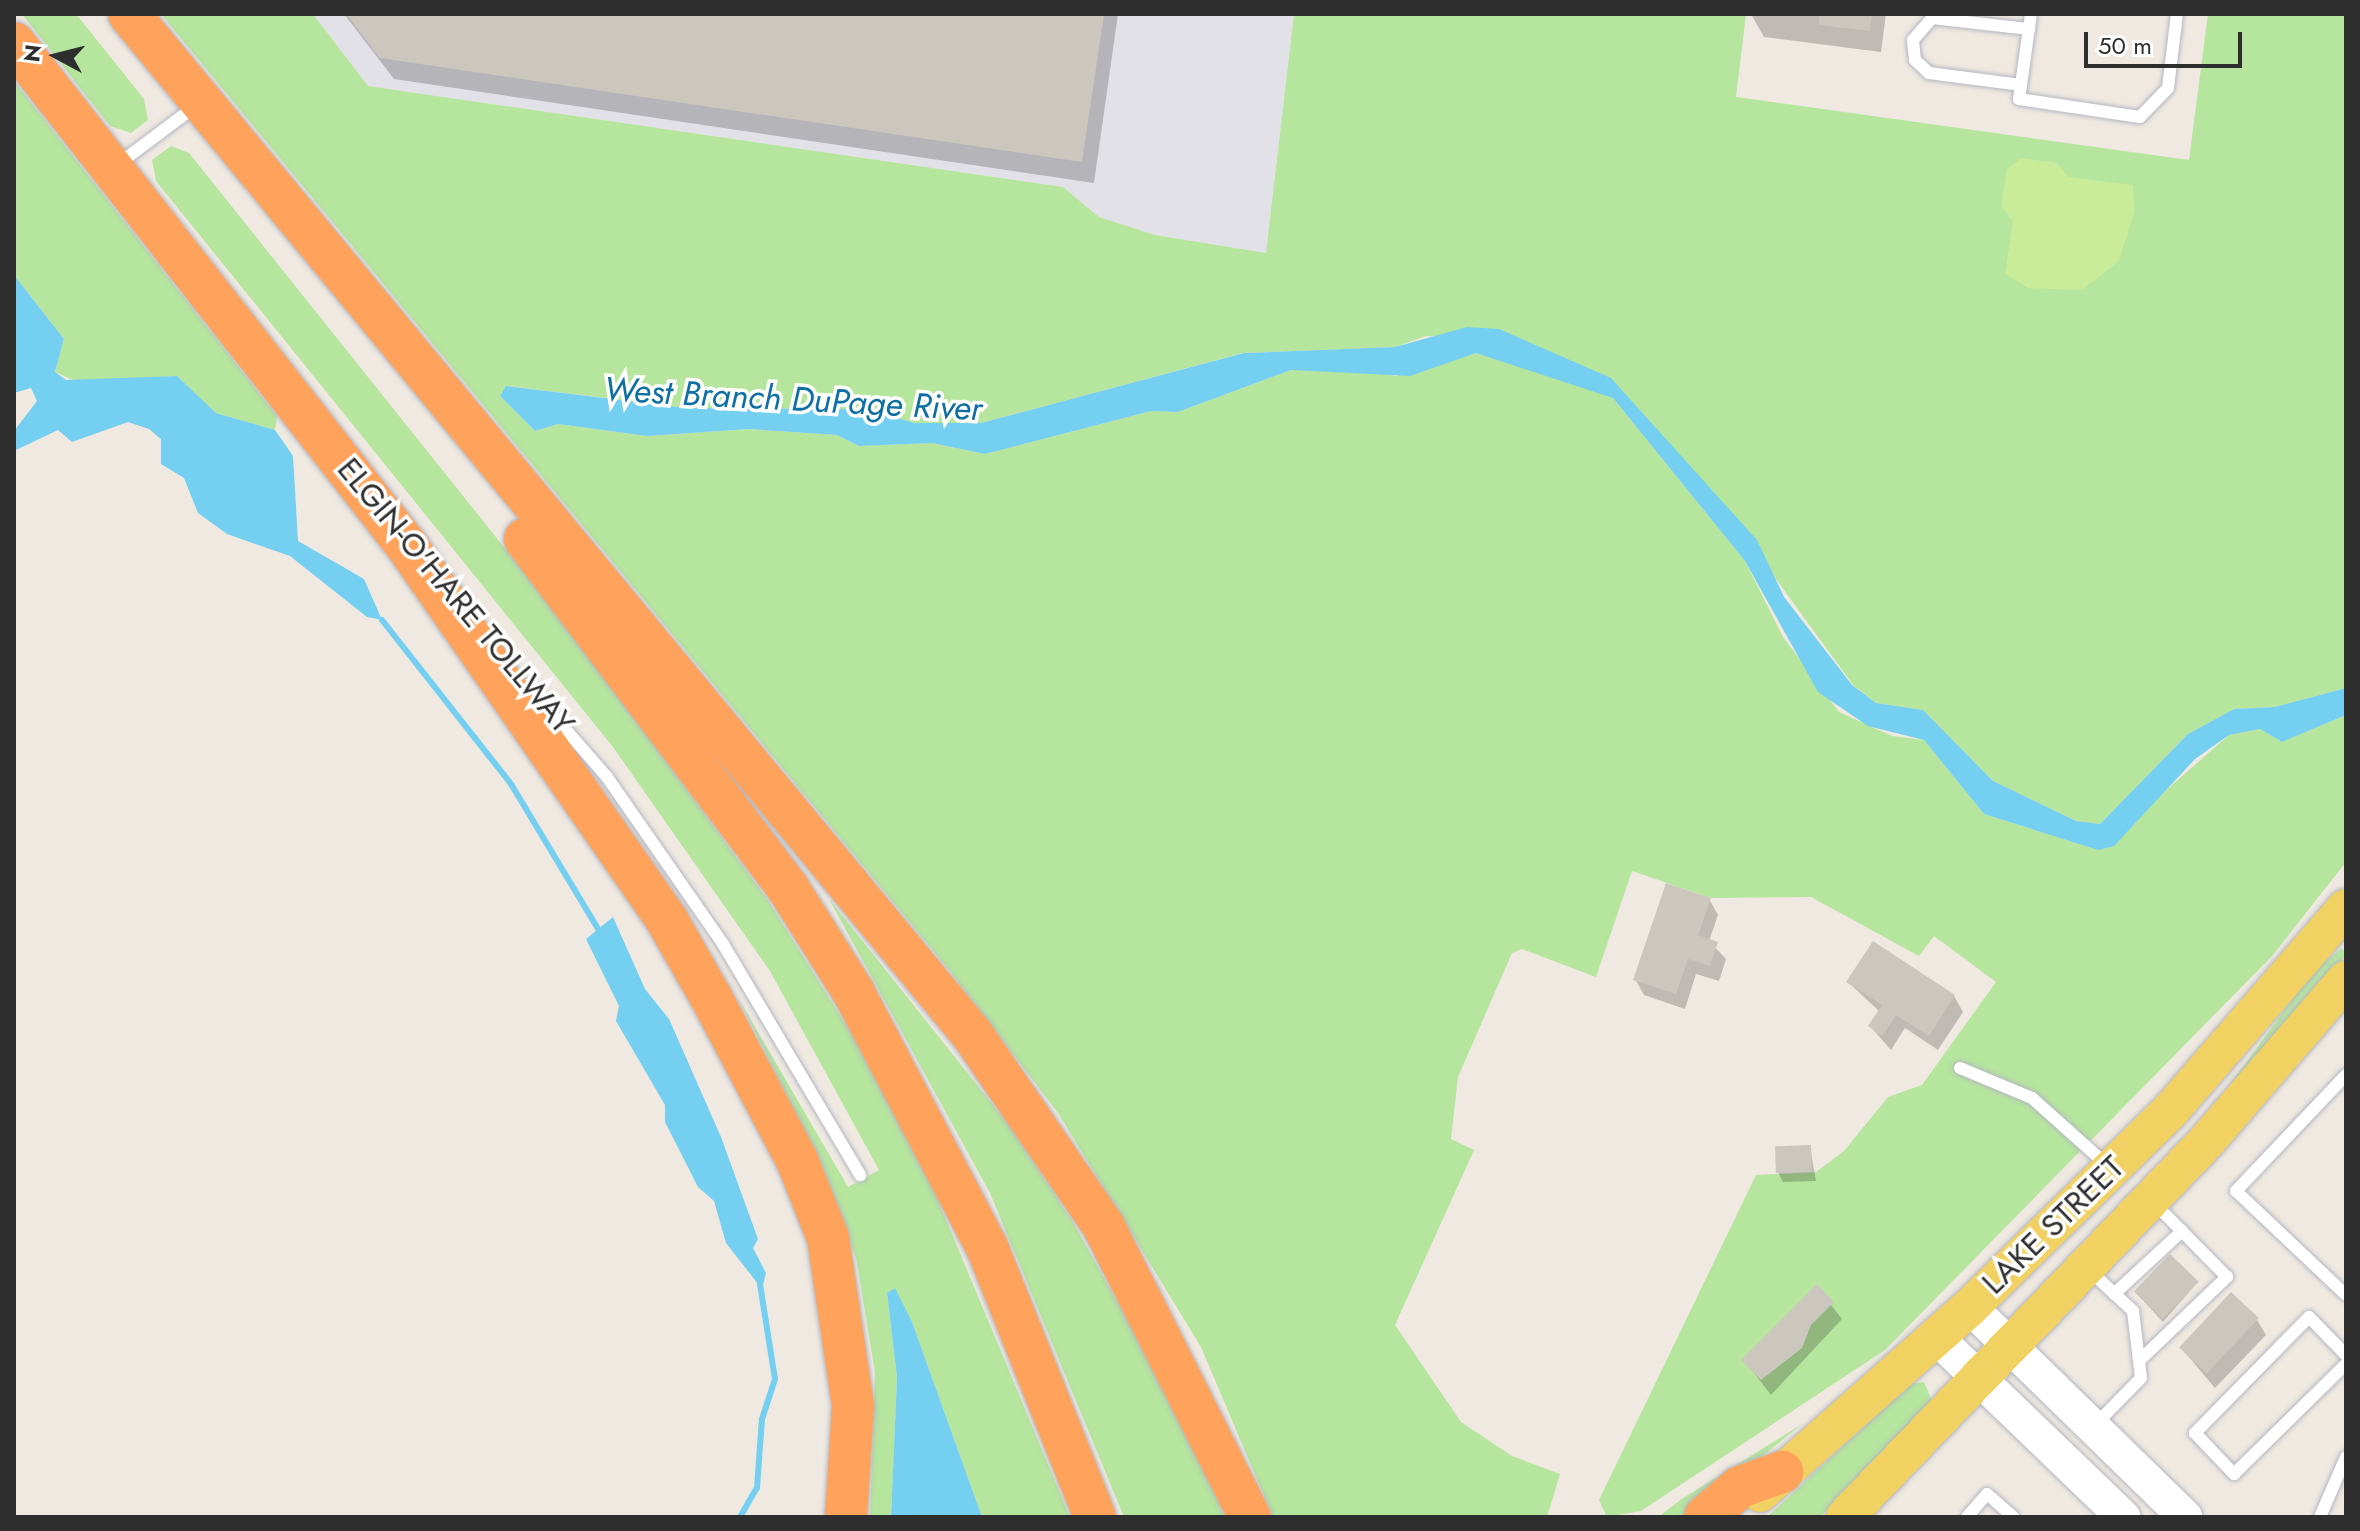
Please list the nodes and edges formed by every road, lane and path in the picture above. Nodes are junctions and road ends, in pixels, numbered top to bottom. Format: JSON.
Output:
{"nodes":[{"id":1,"x":105,"y":14,"type":"edge"},
{"id":2,"x":129,"y":14,"type":"edge"},
{"id":3,"x":2031,"y":14,"type":"edge"},
{"id":4,"x":2177,"y":14,"type":"edge"},
{"id":5,"x":2029,"y":29,"type":"junction"},
{"id":6,"x":14,"y":43,"type":"edge"},
{"id":7,"x":2021,"y":85,"type":"junction"},
{"id":8,"x":185,"y":114,"type":"junction"},
{"id":9,"x":113,"y":167,"type":"junction"},
{"id":10,"x":407,"y":546,"type":"junction"},
{"id":11,"x":2346,"y":910,"type":"edge"},
{"id":12,"x":2346,"y":980,"type":"edge"},
{"id":13,"x":1960,"y":1068,"type":"dead end"},
{"id":14,"x":2346,"y":1075,"type":"edge"},
{"id":15,"x":2110,"y":1168,"type":"junction"},
{"id":16,"x":860,"y":1175,"type":"dead end"},
{"id":17,"x":2151,"y":1200,"type":"junction"},
{"id":18,"x":2182,"y":1231,"type":"junction"},
{"id":19,"x":2087,"y":1268,"type":"junction"},
{"id":20,"x":2114,"y":1294,"type":"junction"},
{"id":21,"x":2346,"y":1295,"type":"edge"},
{"id":22,"x":1970,"y":1307,"type":"junction"},
{"id":23,"x":1936,"y":1337,"type":"junction"},
{"id":24,"x":2010,"y":1350,"type":"junction"},
{"id":25,"x":2346,"y":1355,"type":"edge"},
{"id":26,"x":2139,"y":1361,"type":"junction"},
{"id":27,"x":2346,"y":1364,"type":"edge"},
{"id":28,"x":1981,"y":1380,"type":"junction"},
{"id":29,"x":2091,"y":1428,"type":"junction"},
{"id":30,"x":2346,"y":1457,"type":"edge"},
{"id":31,"x":1782,"y":1472,"type":"junction"},
{"id":32,"x":846,"y":1517,"type":"edge"},
{"id":33,"x":1095,"y":1517,"type":"edge"},
{"id":34,"x":1250,"y":1517,"type":"edge"},
{"id":35,"x":1705,"y":1517,"type":"edge"},
{"id":36,"x":1735,"y":1517,"type":"edge"},
{"id":37,"x":1845,"y":1517,"type":"edge"},
{"id":38,"x":1967,"y":1517,"type":"edge"},
{"id":39,"x":2013,"y":1517,"type":"edge"},
{"id":40,"x":2123,"y":1517,"type":"edge"},
{"id":41,"x":2185,"y":1517,"type":"edge"},
{"id":42,"x":2320,"y":1517,"type":"edge"}],
"edges":[{"from":1,"to":8,"type":"highway"},
{"from":2,"to":34,"type":"highway"},
{"from":3,"to":5,"type":"lane"},
{"from":4,"to":7,"type":"lane"},
{"from":5,"to":7,"type":"lane"},
{"from":5,"to":7,"type":"lane"},
{"from":6,"to":9,"type":"highway","name":"ELGIN-O'HARE TOLLWAY"},
{"from":8,"to":9,"type":"lane"},
{"from":8,"to":33,"type":"highway"},
{"from":9,"to":10,"type":"highway","name":"ELGIN-O'HARE TOLLWAY"},
{"from":10,"to":16,"type":"lane","name":"ELGIN-O'HARE TOLLWAY"},
{"from":10,"to":32,"type":"highway"},
{"from":11,"to":15,"type":"main road","name":"LAKE STREET"},
{"from":12,"to":17,"type":"main road","name":"LAKE STREET"},
{"from":13,"to":15,"type":"lane"},
{"from":14,"to":21,"type":"lane"},
{"from":15,"to":22,"type":"main road","name":"LAKE STREET"},
{"from":17,"to":18,"type":"lane"},
{"from":17,"to":19,"type":"main road","name":"LAKE STREET"},
{"from":18,"to":20,"type":"lane"},
{"from":18,"to":26,"type":"lane"},
{"from":19,"to":20,"type":"lane"},
{"from":19,"to":24,"type":"main road","name":"LAKE STREET"},
{"from":20,"to":26,"type":"lane"},
{"from":22,"to":23,"type":"main road","name":"LAKE STREET"},
{"from":22,"to":24,"type":"main road"},
{"from":23,"to":28,"type":"main road"},
{"from":23,"to":31,"type":"main road","name":"LAKE STREET"},
{"from":24,"to":28,"type":"main road","name":"LAKE STREET"},
{"from":24,"to":29,"type":"main road"},
{"from":25,"to":27,"type":"lane"},
{"from":26,"to":29,"type":"lane"},
{"from":28,"to":37,"type":"main road","name":"LAKE STREET"},
{"from":28,"to":40,"type":"main road"},
{"from":29,"to":41,"type":"main road"},
{"from":30,"to":42,"type":"lane"},
{"from":31,"to":35,"type":"highway"},
{"from":31,"to":36,"type":"main road","name":"LAKE STREET"},
{"from":38,"to":39,"type":"lane"}]}
